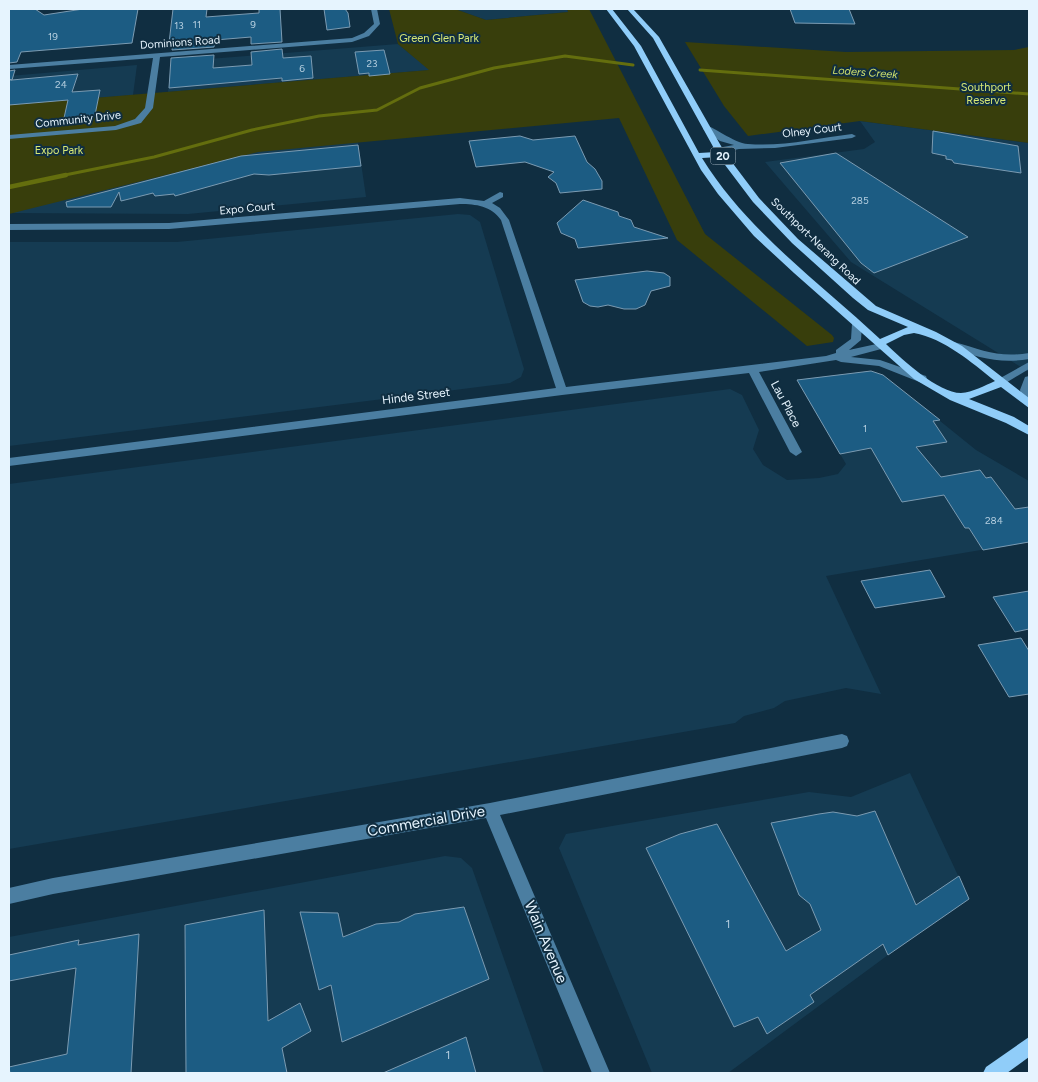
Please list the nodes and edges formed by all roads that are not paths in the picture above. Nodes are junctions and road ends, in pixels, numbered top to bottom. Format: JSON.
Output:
{"nodes":[{"id":1,"x":374,"y":9,"type":"edge"},
{"id":2,"x":609,"y":9,"type":"edge"},
{"id":3,"x":634,"y":10,"type":"edge"},
{"id":4,"x":157,"y":55,"type":"junction"},
{"id":5,"x":9,"y":68,"type":"edge"},
{"id":6,"x":706,"y":127,"type":"junction"},
{"id":7,"x":852,"y":136,"type":"dead end"},
{"id":8,"x":9,"y":137,"type":"edge"},
{"id":9,"x":748,"y":146,"type":"junction"},
{"id":10,"x":775,"y":146,"type":"junction"},
{"id":11,"x":721,"y":154,"type":"junction"},
{"id":12,"x":696,"y":156,"type":"junction"},
{"id":13,"x":500,"y":195,"type":"dead end"},
{"id":14,"x":486,"y":203,"type":"junction"},
{"id":15,"x":9,"y":227,"type":"edge"},
{"id":16,"x":857,"y":324,"type":"junction"},
{"id":17,"x":932,"y":334,"type":"junction"},
{"id":18,"x":949,"y":344,"type":"junction"},
{"id":19,"x":880,"y":345,"type":"junction"},
{"id":20,"x":1029,"y":356,"type":"edge"},
{"id":21,"x":826,"y":359,"type":"junction"},
{"id":22,"x":1029,"y":365,"type":"edge"},
{"id":23,"x":752,"y":369,"type":"junction"},
{"id":24,"x":1029,"y":380,"type":"edge"},
{"id":25,"x":927,"y":381,"type":"junction"},
{"id":26,"x":1002,"y":381,"type":"junction"},
{"id":27,"x":562,"y":391,"type":"junction"},
{"id":28,"x":948,"y":394,"type":"junction"},
{"id":29,"x":1029,"y":404,"type":"edge"},
{"id":30,"x":1029,"y":430,"type":"edge"},
{"id":31,"x":796,"y":452,"type":"dead end"},
{"id":32,"x":9,"y":462,"type":"edge"},
{"id":33,"x":842,"y":741,"type":"dead end"},
{"id":34,"x":490,"y":810,"type":"junction"},
{"id":35,"x":9,"y":896,"type":"edge"},
{"id":36,"x":1029,"y":1046,"type":"edge"},
{"id":37,"x":602,"y":1073,"type":"edge"},
{"id":38,"x":992,"y":1073,"type":"edge"}],
"edges":[{"from":1,"to":4,"type":"street","name":"Dominions Road"},
{"from":2,"to":12,"type":"main road","number":"20"},
{"from":3,"to":6,"type":"main road","name":"Southport-Nerang Road","number":"20"},
{"from":4,"to":5,"type":"street","name":"Dominions Road"},
{"from":4,"to":8,"type":"street","name":"Community Drive"},
{"from":6,"to":9,"type":"street","name":"Olney Court"},
{"from":6,"to":11,"type":"main road","name":"Southport-Nerang Road","number":"20"},
{"from":7,"to":10,"type":"street","name":"Olney Court"},
{"from":9,"to":10,"type":"street","name":"Olney Court"},
{"from":9,"to":11,"type":"street","name":"Olney Court"},
{"from":10,"to":11,"type":"street","name":"Olney Court"},
{"from":11,"to":12,"type":"main road"},
{"from":11,"to":17,"type":"main road","name":"Southport-Nerang Road","number":"20"},
{"from":12,"to":16,"type":"main road","number":"20"},
{"from":13,"to":14,"type":"street"},
{"from":14,"to":15,"type":"street","name":"Expo Court"},
{"from":14,"to":27,"type":"street"},
{"from":16,"to":19,"type":"main road","number":"20"},
{"from":16,"to":21,"type":"street","name":"Hinde Street"},
{"from":17,"to":18,"type":"main road","number":"20"},
{"from":17,"to":19,"type":"main road","number":"20"},
{"from":18,"to":20,"type":"street"},
{"from":18,"to":26,"type":"main road","number":"20"},
{"from":19,"to":21,"type":"street","name":"Hinde Street"},
{"from":19,"to":25,"type":"main road","number":"20"},
{"from":21,"to":23,"type":"street","name":"Hinde Street"},
{"from":21,"to":25,"type":"street","name":"Hinde Street"},
{"from":22,"to":26,"type":"street"},
{"from":23,"to":27,"type":"street","name":"Hinde Street"},
{"from":23,"to":31,"type":"street","name":"Lau Place"},
{"from":24,"to":29,"type":"street"},
{"from":25,"to":28,"type":"main road","number":"20"},
{"from":26,"to":28,"type":"main road"},
{"from":26,"to":29,"type":"main road","number":"20"},
{"from":27,"to":32,"type":"street","name":"Hinde Street"},
{"from":28,"to":30,"type":"main road","number":"20"},
{"from":33,"to":34,"type":"street","name":"Commercial Drive"},
{"from":34,"to":35,"type":"street","name":"Commercial Drive"},
{"from":34,"to":37,"type":"street","name":"Wain Avenue"},
{"from":36,"to":38,"type":"main road"}]}
